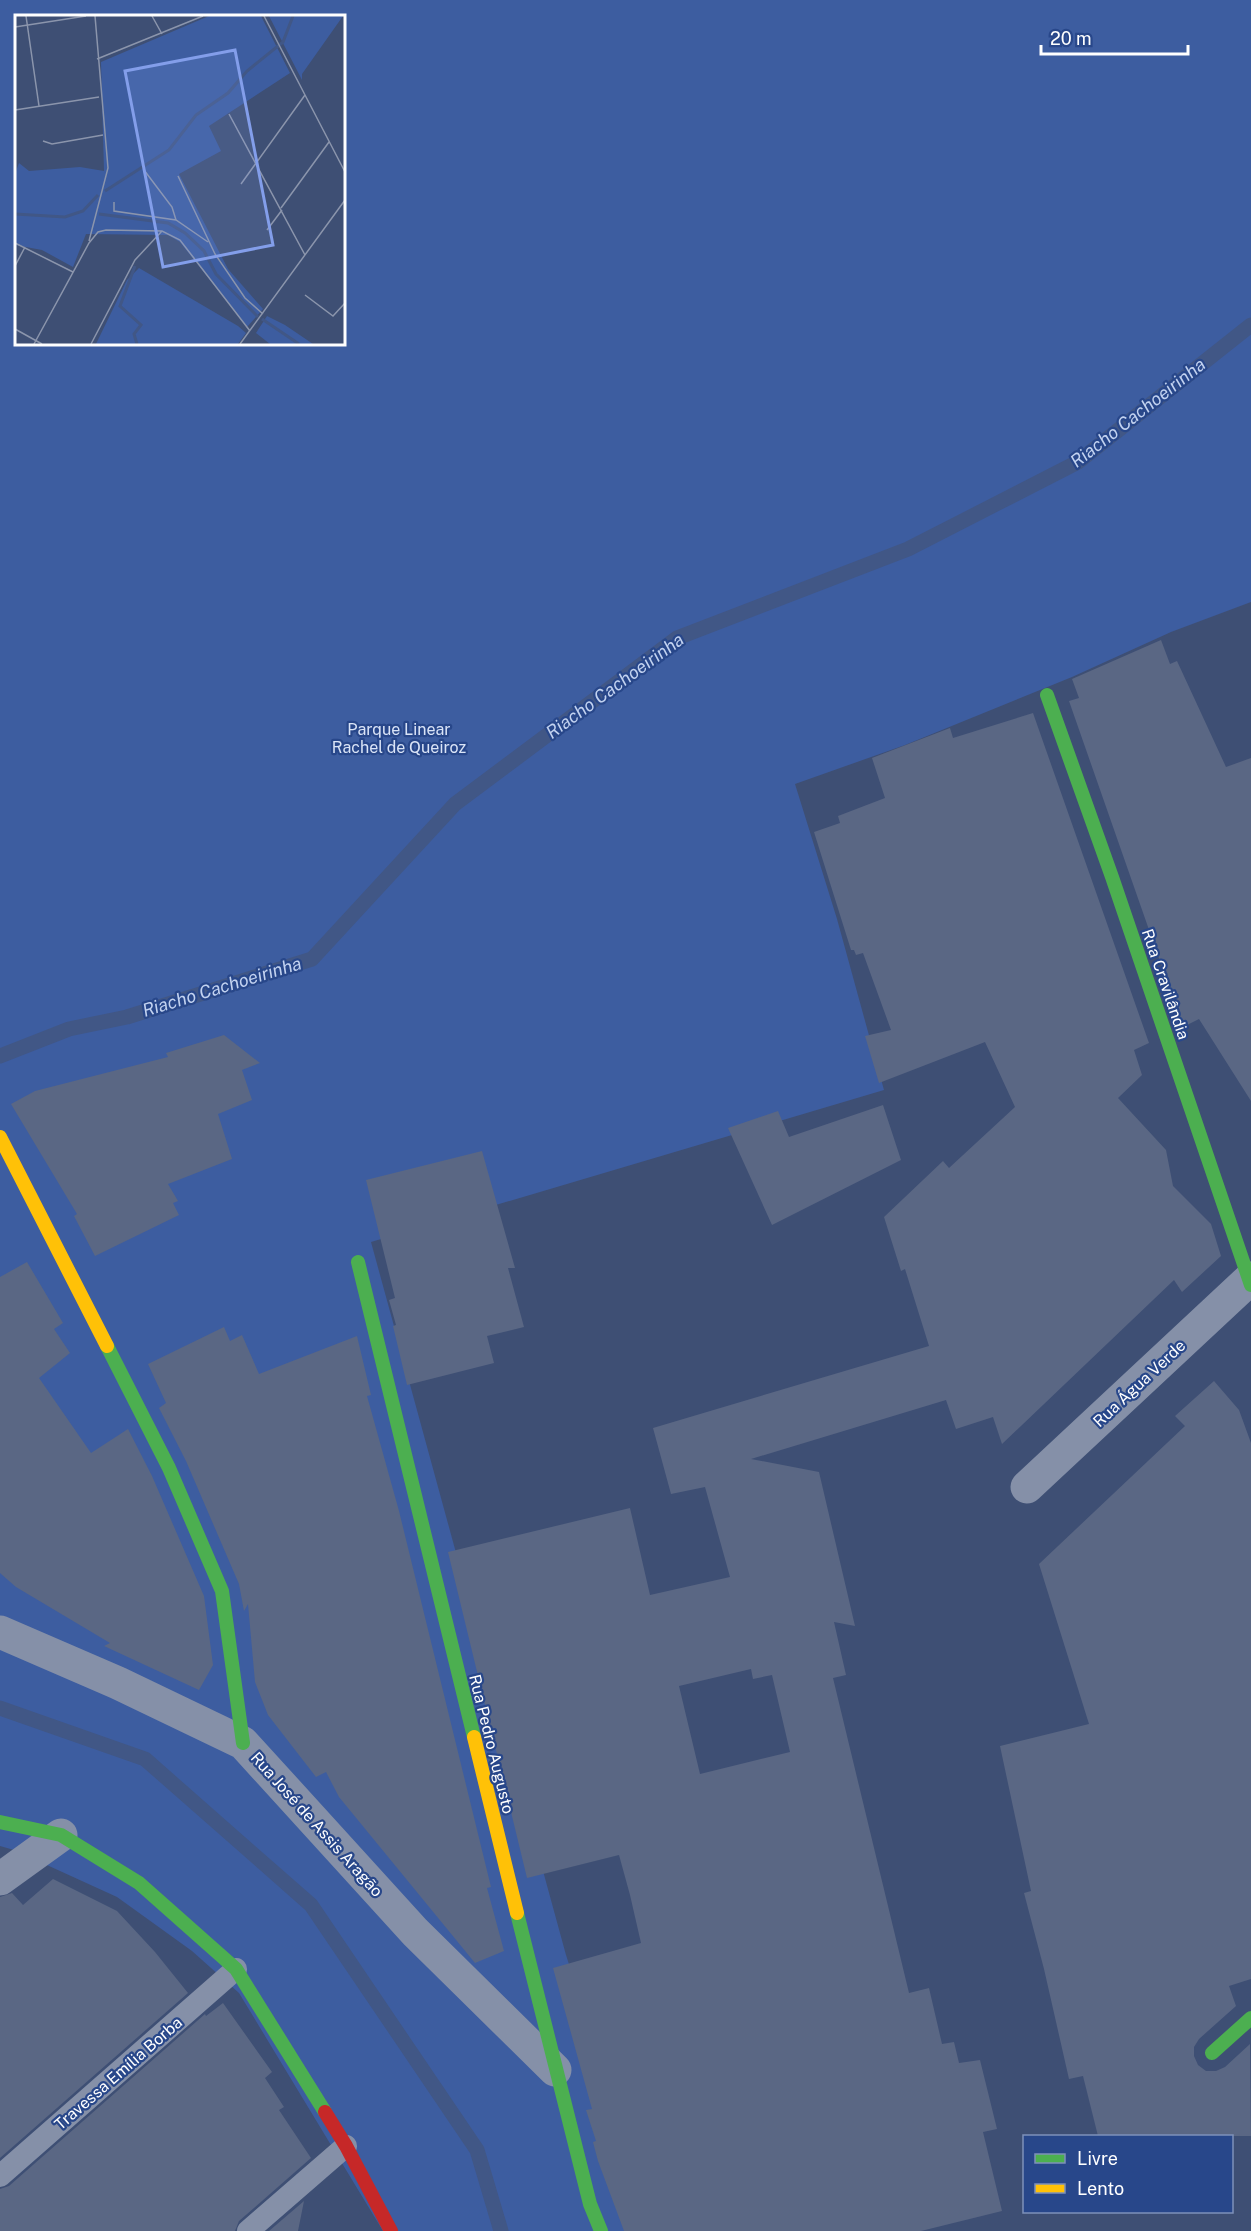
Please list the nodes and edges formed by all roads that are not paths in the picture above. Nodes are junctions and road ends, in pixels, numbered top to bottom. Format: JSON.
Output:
{"nodes":[{"id":1,"x":1047,"y":695,"type":"dead end"},
{"id":2,"x":0,"y":1137,"type":"edge"},
{"id":3,"x":358,"y":1262,"type":"dead end"},
{"id":4,"x":1250,"y":1281,"type":"edge"},
{"id":5,"x":1027,"y":1487,"type":"dead end"},
{"id":6,"x":0,"y":1632,"type":"edge"},
{"id":7,"x":243,"y":1743,"type":"junction"},
{"id":8,"x":0,"y":1822,"type":"edge"},
{"id":9,"x":61,"y":1835,"type":"junction"},
{"id":10,"x":0,"y":1879,"type":"edge"},
{"id":11,"x":236,"y":1969,"type":"junction"},
{"id":12,"x":1251,"y":2018,"type":"edge"},
{"id":13,"x":1212,"y":2054,"type":"dead end"},
{"id":14,"x":555,"y":2070,"type":"junction"},
{"id":15,"x":346,"y":2146,"type":"junction"},
{"id":16,"x":0,"y":2176,"type":"edge"},
{"id":17,"x":248,"y":2231,"type":"edge"},
{"id":18,"x":391,"y":2231,"type":"edge"},
{"id":19,"x":601,"y":2231,"type":"edge"}],
"edges":[{"from":1,"to":4,"type":"street","name":"Rua Cravilândia"},
{"from":2,"to":7,"type":"street"},
{"from":3,"to":14,"type":"street","name":"Rua Pedro Augusto"},
{"from":4,"to":5,"type":"street","name":"Rua Água Verde"},
{"from":6,"to":7,"type":"street","name":"Rua José de Assis Aragão"},
{"from":7,"to":14,"type":"street","name":"Rua José de Assis Aragão"},
{"from":8,"to":9,"type":"street"},
{"from":9,"to":10,"type":"street"},
{"from":9,"to":11,"type":"street"},
{"from":11,"to":15,"type":"street"},
{"from":11,"to":16,"type":"lane","name":"Travessa Emília Borba"},
{"from":12,"to":13,"type":"street"},
{"from":14,"to":19,"type":"street","name":"Rua Pedro Augusto"},
{"from":15,"to":17,"type":"lane"},
{"from":15,"to":18,"type":"street"}]}
